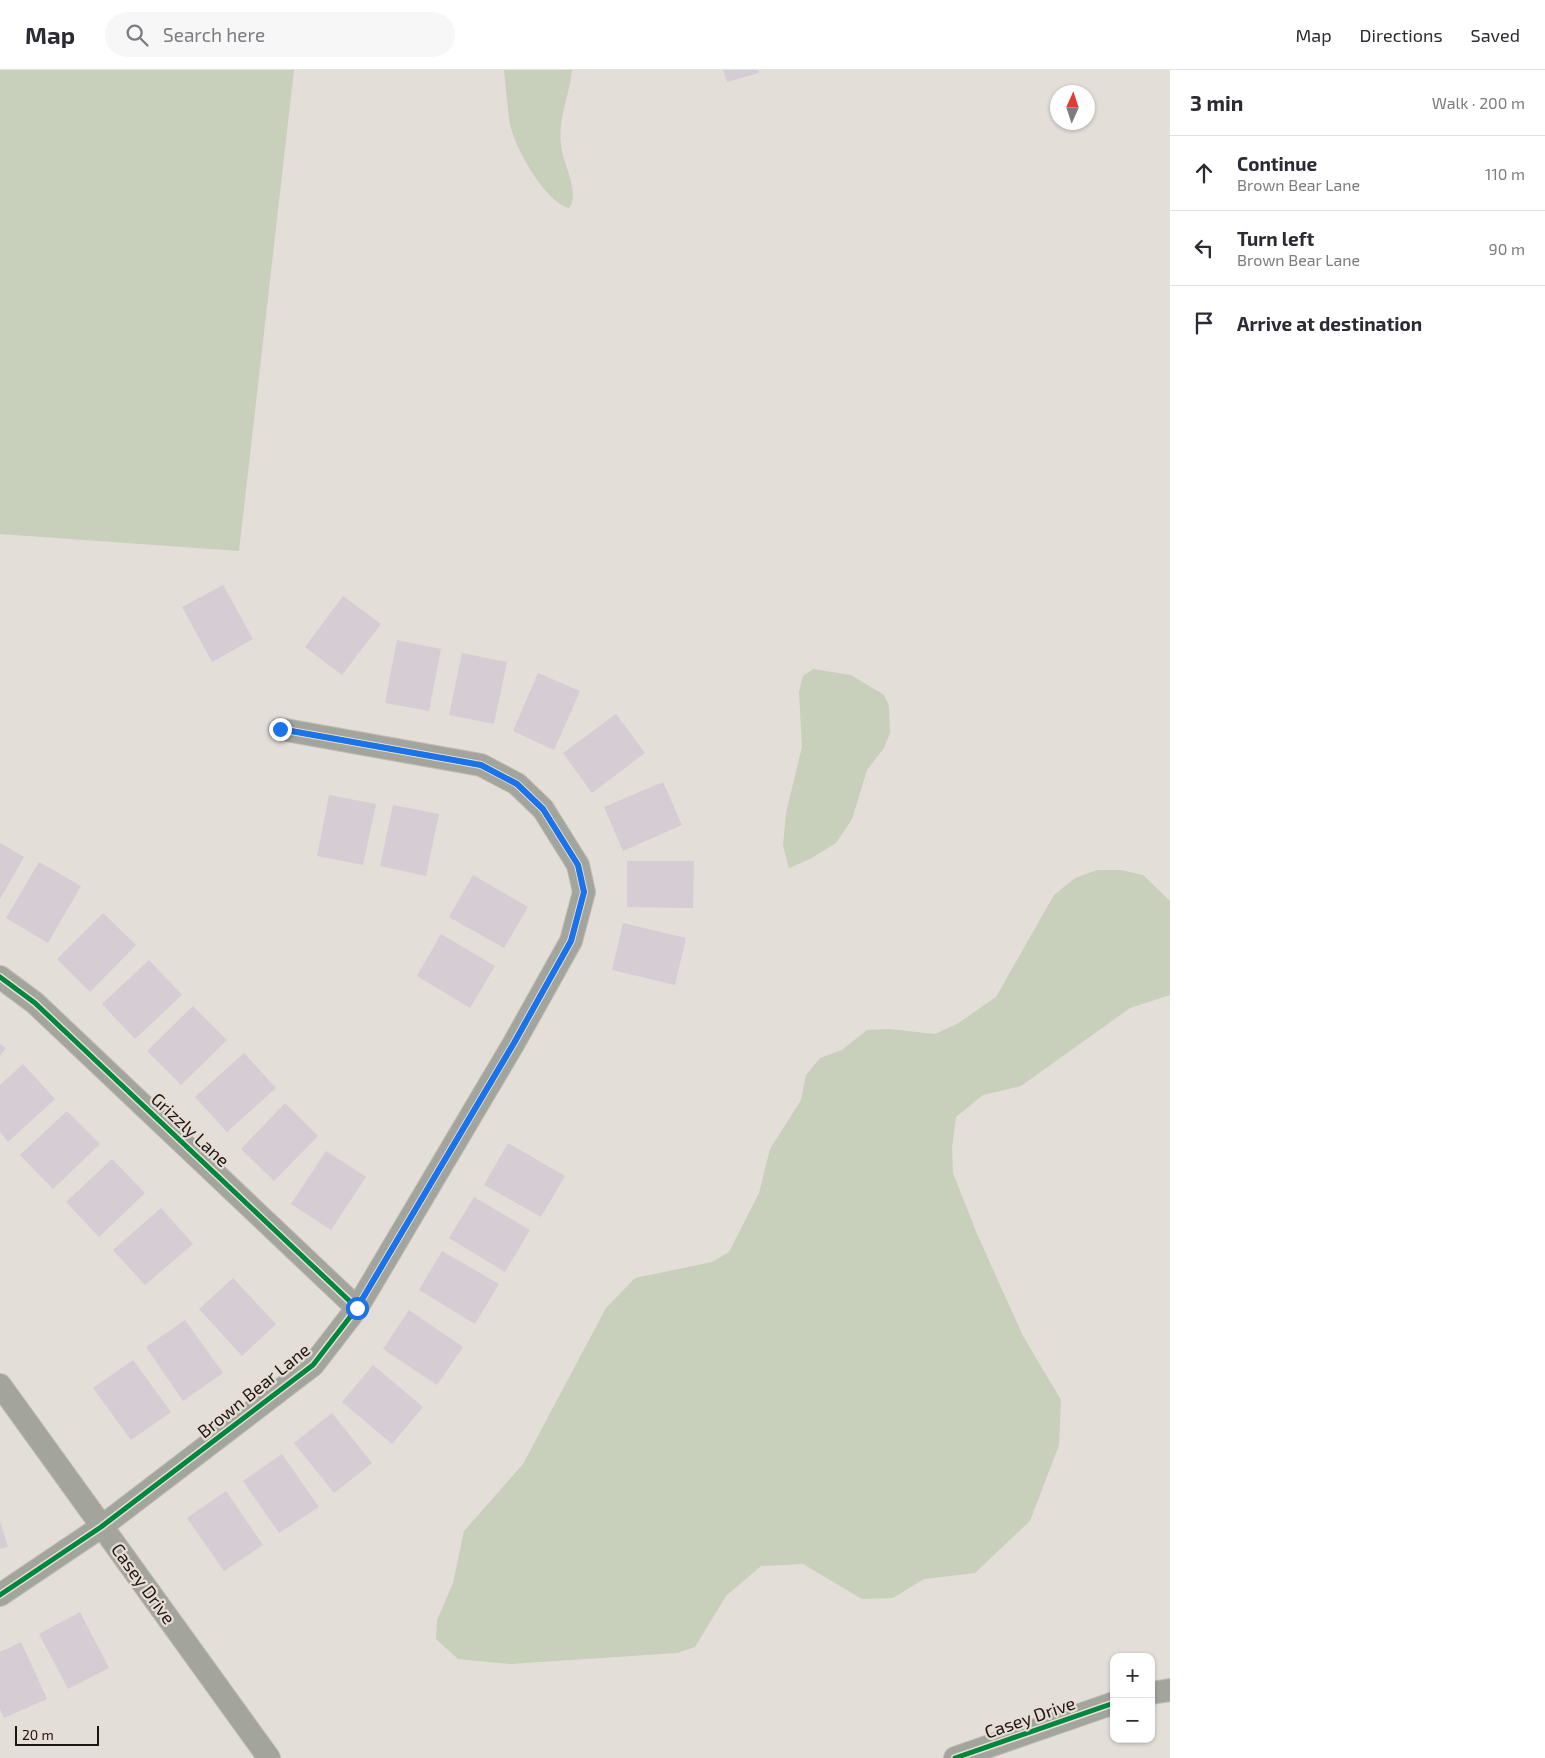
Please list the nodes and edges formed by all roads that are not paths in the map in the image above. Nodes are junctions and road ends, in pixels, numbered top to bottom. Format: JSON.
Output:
{"nodes":[{"id":1,"x":280,"y":729,"type":"dead end"},
{"id":2,"x":0,"y":977,"type":"edge"},
{"id":3,"x":357,"y":1308,"type":"junction"},
{"id":4,"x":0,"y":1385,"type":"edge"},
{"id":5,"x":101,"y":1527,"type":"junction"},
{"id":6,"x":0,"y":1595,"type":"edge"},
{"id":7,"x":1170,"y":1690,"type":"edge"},
{"id":8,"x":1155,"y":1692,"type":"edge"},
{"id":9,"x":1110,"y":1704,"type":"edge"},
{"id":10,"x":269,"y":1758,"type":"edge"},
{"id":11,"x":955,"y":1758,"type":"edge"}],
"edges":[{"from":1,"to":3,"type":"street","name":"Brown Bear Lane"},
{"from":2,"to":3,"type":"street","name":"Grizzly Lane"},
{"from":3,"to":5,"type":"street","name":"Brown Bear Lane"},
{"from":4,"to":5,"type":"street","name":"Casey Drive"},
{"from":5,"to":6,"type":"street","name":"Brown Bear Lane"},
{"from":5,"to":10,"type":"street","name":"Casey Drive"},
{"from":7,"to":8,"type":"street"},
{"from":9,"to":11,"type":"street","name":"Casey Drive"}]}
